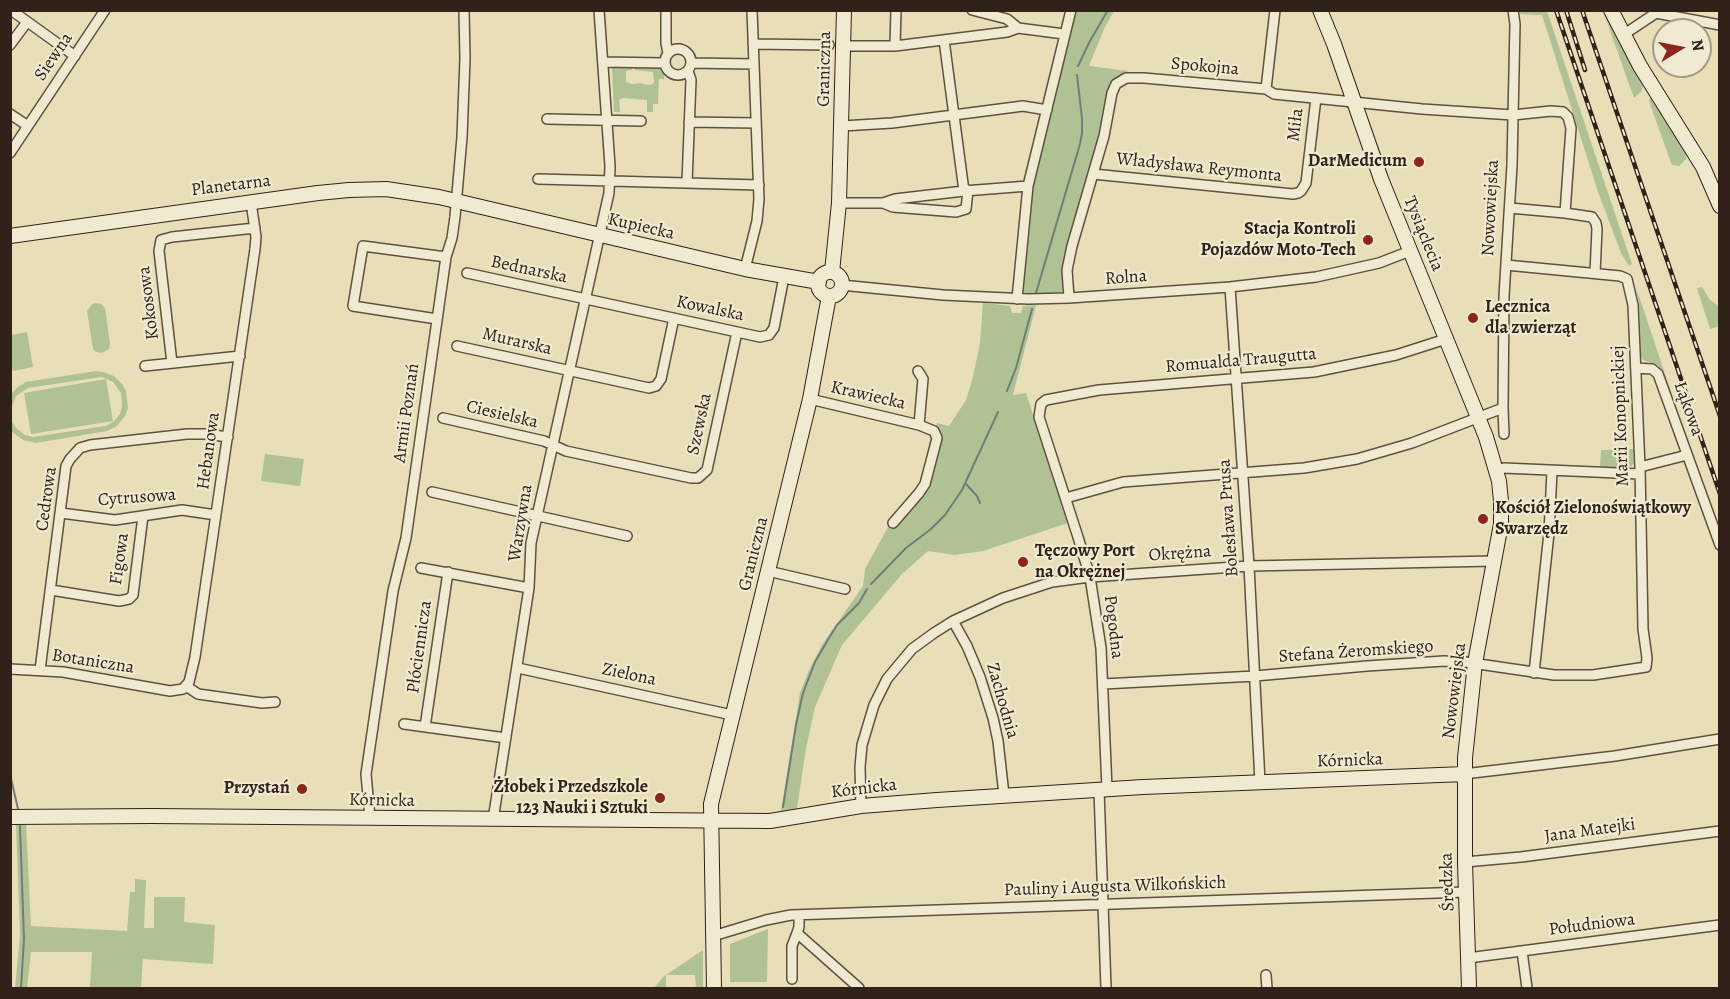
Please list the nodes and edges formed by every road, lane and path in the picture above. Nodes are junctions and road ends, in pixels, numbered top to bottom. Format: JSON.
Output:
{"nodes":[{"id":1,"x":11,"y":10,"type":"edge"},
{"id":2,"x":105,"y":10,"type":"edge"},
{"id":3,"x":464,"y":10,"type":"edge"},
{"id":4,"x":598,"y":10,"type":"edge"},
{"id":5,"x":666,"y":10,"type":"edge"},
{"id":6,"x":752,"y":10,"type":"edge"},
{"id":7,"x":844,"y":10,"type":"edge"},
{"id":8,"x":896,"y":10,"type":"edge"},
{"id":9,"x":972,"y":10,"type":"edge"},
{"id":10,"x":1071,"y":10,"type":"edge"},
{"id":11,"x":1275,"y":10,"type":"edge"},
{"id":12,"x":1320,"y":10,"type":"edge"},
{"id":13,"x":1513,"y":10,"type":"edge"},
{"id":14,"x":1611,"y":10,"type":"edge"},
{"id":15,"x":27,"y":22,"type":"junction"},
{"id":16,"x":1719,"y":25,"type":"edge"},
{"id":17,"x":1018,"y":28,"type":"junction"},
{"id":18,"x":1064,"y":34,"type":"junction"},
{"id":19,"x":1623,"y":35,"type":"junction"},
{"id":20,"x":944,"y":40,"type":"junction"},
{"id":21,"x":753,"y":44,"type":"junction"},
{"id":22,"x":10,"y":45,"type":"edge"},
{"id":23,"x":829,"y":45,"type":"dead end"},
{"id":24,"x":843,"y":46,"type":"junction"},
{"id":25,"x":895,"y":46,"type":"junction"},
{"id":26,"x":668,"y":52,"type":"junction"},
{"id":27,"x":75,"y":56,"type":"junction"},
{"id":28,"x":603,"y":62,"type":"junction"},
{"id":29,"x":664,"y":63,"type":"junction"},
{"id":30,"x":754,"y":64,"type":"junction"},
{"id":31,"x":689,"y":67,"type":"junction"},
{"id":32,"x":1266,"y":89,"type":"junction"},
{"id":33,"x":1316,"y":98,"type":"junction"},
{"id":34,"x":1354,"y":102,"type":"junction"},
{"id":35,"x":1047,"y":110,"type":"junction"},
{"id":36,"x":10,"y":114,"type":"edge"},
{"id":37,"x":1513,"y":115,"type":"junction"},
{"id":38,"x":954,"y":116,"type":"junction"},
{"id":39,"x":547,"y":119,"type":"dead end"},
{"id":40,"x":607,"y":120,"type":"junction"},
{"id":41,"x":641,"y":121,"type":"dead end"},
{"id":42,"x":689,"y":122,"type":"junction"},
{"id":43,"x":756,"y":123,"type":"junction"},
{"id":44,"x":28,"y":126,"type":"junction"},
{"id":45,"x":842,"y":126,"type":"junction"},
{"id":46,"x":10,"y":153,"type":"edge"},
{"id":47,"x":1093,"y":174,"type":"junction"},
{"id":48,"x":538,"y":179,"type":"dead end"},
{"id":49,"x":610,"y":181,"type":"junction"},
{"id":50,"x":687,"y":183,"type":"junction"},
{"id":51,"x":759,"y":185,"type":"junction"},
{"id":52,"x":1028,"y":186,"type":"junction"},
{"id":53,"x":966,"y":191,"type":"junction"},
{"id":54,"x":1301,"y":191,"type":"joint"},
{"id":55,"x":456,"y":201,"type":"junction"},
{"id":56,"x":1719,"y":201,"type":"edge"},
{"id":57,"x":251,"y":202,"type":"junction"},
{"id":58,"x":839,"y":203,"type":"junction"},
{"id":59,"x":883,"y":204,"type":"junction"},
{"id":60,"x":1510,"y":208,"type":"junction"},
{"id":61,"x":1565,"y":213,"type":"junction"},
{"id":62,"x":255,"y":228,"type":"junction"},
{"id":63,"x":10,"y":236,"type":"edge"},
{"id":64,"x":600,"y":236,"type":"junction"},
{"id":65,"x":1410,"y":251,"type":"junction"},
{"id":66,"x":446,"y":257,"type":"junction"},
{"id":67,"x":1506,"y":265,"type":"junction"},
{"id":68,"x":745,"y":269,"type":"junction"},
{"id":69,"x":832,"y":272,"type":"junction"},
{"id":70,"x":467,"y":273,"type":"dead end"},
{"id":71,"x":1595,"y":273,"type":"junction"},
{"id":72,"x":784,"y":277,"type":"junction"},
{"id":73,"x":819,"y":282,"type":"junction"},
{"id":74,"x":841,"y":285,"type":"junction"},
{"id":75,"x":1230,"y":287,"type":"junction"},
{"id":76,"x":829,"y":296,"type":"junction"},
{"id":77,"x":1070,"y":298,"type":"junction"},
{"id":78,"x":584,"y":299,"type":"junction"},
{"id":79,"x":1017,"y":299,"type":"junction"},
{"id":80,"x":674,"y":318,"type":"junction"},
{"id":81,"x":437,"y":319,"type":"junction"},
{"id":82,"x":737,"y":332,"type":"junction"},
{"id":83,"x":1446,"y":339,"type":"junction"},
{"id":84,"x":457,"y":346,"type":"dead end"},
{"id":85,"x":240,"y":356,"type":"junction"},
{"id":86,"x":172,"y":363,"type":"junction"},
{"id":87,"x":145,"y":366,"type":"dead end"},
{"id":88,"x":1636,"y":368,"type":"junction"},
{"id":89,"x":569,"y":371,"type":"junction"},
{"id":90,"x":918,"y":371,"type":"dead end"},
{"id":91,"x":1236,"y":379,"type":"junction"},
{"id":92,"x":810,"y":399,"type":"junction"},
{"id":93,"x":1039,"y":406,"type":"joint"},
{"id":94,"x":1503,"y":408,"type":"junction"},
{"id":95,"x":1478,"y":417,"type":"junction"},
{"id":96,"x":444,"y":418,"type":"dead end"},
{"id":97,"x":919,"y":425,"type":"junction"},
{"id":98,"x":1503,"y":434,"type":"dead end"},
{"id":99,"x":228,"y":437,"type":"junction"},
{"id":100,"x":552,"y":445,"type":"junction"},
{"id":101,"x":1687,"y":455,"type":"junction"},
{"id":102,"x":1497,"y":470,"type":"junction"},
{"id":103,"x":1552,"y":471,"type":"junction"},
{"id":104,"x":1640,"y":471,"type":"junction"},
{"id":105,"x":1243,"y":472,"type":"junction"},
{"id":106,"x":432,"y":492,"type":"dead end"},
{"id":107,"x":1066,"y":498,"type":"junction"},
{"id":108,"x":61,"y":513,"type":"junction"},
{"id":109,"x":216,"y":515,"type":"junction"},
{"id":110,"x":536,"y":515,"type":"junction"},
{"id":111,"x":143,"y":516,"type":"junction"},
{"id":112,"x":893,"y":523,"type":"dead end"},
{"id":113,"x":627,"y":536,"type":"dead end"},
{"id":114,"x":1719,"y":545,"type":"edge"},
{"id":115,"x":1495,"y":561,"type":"junction"},
{"id":116,"x":1250,"y":566,"type":"junction"},
{"id":117,"x":421,"y":568,"type":"dead end"},
{"id":118,"x":768,"y":571,"type":"junction"},
{"id":119,"x":448,"y":572,"type":"junction"},
{"id":120,"x":1090,"y":577,"type":"junction"},
{"id":121,"x":529,"y":588,"type":"junction"},
{"id":122,"x":845,"y":589,"type":"dead end"},
{"id":123,"x":51,"y":590,"type":"junction"},
{"id":124,"x":953,"y":621,"type":"junction"},
{"id":125,"x":1475,"y":663,"type":"junction"},
{"id":126,"x":1646,"y":667,"type":"joint"},
{"id":127,"x":518,"y":668,"type":"junction"},
{"id":128,"x":10,"y":669,"type":"edge"},
{"id":129,"x":40,"y":670,"type":"junction"},
{"id":130,"x":1534,"y":673,"type":"junction"},
{"id":131,"x":1255,"y":676,"type":"junction"},
{"id":132,"x":1103,"y":684,"type":"junction"},
{"id":133,"x":186,"y":686,"type":"junction"},
{"id":134,"x":275,"y":702,"type":"dead end"},
{"id":135,"x":732,"y":715,"type":"junction"},
{"id":136,"x":404,"y":724,"type":"dead end"},
{"id":137,"x":425,"y":727,"type":"junction"},
{"id":138,"x":506,"y":738,"type":"junction"},
{"id":139,"x":1719,"y":739,"type":"edge"},
{"id":140,"x":1464,"y":774,"type":"junction"},
{"id":141,"x":1260,"y":782,"type":"junction"},
{"id":142,"x":1103,"y":789,"type":"junction"},
{"id":143,"x":1004,"y":795,"type":"junction"},
{"id":144,"x":861,"y":806,"type":"junction"},
{"id":145,"x":10,"y":817,"type":"edge"},
{"id":146,"x":370,"y":818,"type":"junction"},
{"id":147,"x":493,"y":820,"type":"junction"},
{"id":148,"x":711,"y":821,"type":"junction"},
{"id":149,"x":1719,"y":831,"type":"edge"},
{"id":150,"x":1465,"y":862,"type":"junction"},
{"id":151,"x":1466,"y":891,"type":"junction"},
{"id":152,"x":1103,"y":904,"type":"junction"},
{"id":153,"x":799,"y":915,"type":"junction"},
{"id":154,"x":1719,"y":925,"type":"edge"},
{"id":155,"x":797,"y":933,"type":"junction"},
{"id":156,"x":713,"y":936,"type":"junction"},
{"id":157,"x":1522,"y":951,"type":"junction"},
{"id":158,"x":1468,"y":958,"type":"junction"},
{"id":159,"x":1266,"y":975,"type":"dead end"},
{"id":160,"x":792,"y":979,"type":"dead end"},
{"id":161,"x":714,"y":988,"type":"edge"},
{"id":162,"x":859,"y":988,"type":"edge"},
{"id":163,"x":1106,"y":988,"type":"edge"},
{"id":164,"x":1266,"y":988,"type":"edge"},
{"id":165,"x":1469,"y":988,"type":"edge"},
{"id":166,"x":1527,"y":988,"type":"edge"}],
"edges":[{"from":1,"to":15,"type":"street"},
{"from":2,"to":27,"type":"street","name":"Siewna"},
{"from":3,"to":55,"type":"street","name":"Armii Poznań"},
{"from":4,"to":28,"type":"street","name":"Warzywna"},
{"from":5,"to":26,"type":"street"},
{"from":6,"to":21,"type":"street"},
{"from":7,"to":24,"type":"street","name":"Graniczna"},
{"from":8,"to":25,"type":"street"},
{"from":9,"to":17,"type":"street"},
{"from":10,"to":18,"type":"street"},
{"from":11,"to":32,"type":"street"},
{"from":12,"to":34,"type":"street","name":"Tysiąclecia"},
{"from":13,"to":37,"type":"street","name":"Nowowiejska"},
{"from":14,"to":19,"type":"street"},
{"from":15,"to":22,"type":"street"},
{"from":15,"to":27,"type":"street"},
{"from":16,"to":19,"type":"street"},
{"from":17,"to":18,"type":"street"},
{"from":17,"to":20,"type":"street"},
{"from":18,"to":35,"type":"street"},
{"from":19,"to":56,"type":"street"},
{"from":20,"to":25,"type":"street"},
{"from":20,"to":38,"type":"street"},
{"from":21,"to":23,"type":"street"},
{"from":21,"to":30,"type":"street"},
{"from":24,"to":25,"type":"street"},
{"from":24,"to":45,"type":"street","name":"Graniczna"},
{"from":26,"to":29,"type":"street"},
{"from":26,"to":31,"type":"street"},
{"from":27,"to":44,"type":"street","name":"Siewna"},
{"from":28,"to":29,"type":"street"},
{"from":28,"to":40,"type":"street","name":"Warzywna"},
{"from":29,"to":31,"type":"street"},
{"from":30,"to":31,"type":"street"},
{"from":30,"to":43,"type":"street"},
{"from":31,"to":42,"type":"street"},
{"from":32,"to":33,"type":"street","name":"Spokojna"},
{"from":32,"to":47,"type":"street","name":"Spokojna"},
{"from":33,"to":34,"type":"street","name":"Spokojna"},
{"from":33,"to":54,"type":"street","name":"Miła"},
{"from":34,"to":37,"type":"street","name":"Spokojna"},
{"from":34,"to":65,"type":"street","name":"Tysiąclecia"},
{"from":35,"to":38,"type":"street"},
{"from":35,"to":52,"type":"street"},
{"from":36,"to":44,"type":"street"},
{"from":37,"to":60,"type":"street","name":"Nowowiejska"},
{"from":37,"to":61,"type":"street","name":"Spokojna"},
{"from":38,"to":45,"type":"street"},
{"from":38,"to":53,"type":"street"},
{"from":39,"to":40,"type":"street"},
{"from":40,"to":41,"type":"street"},
{"from":40,"to":49,"type":"street","name":"Warzywna"},
{"from":42,"to":43,"type":"street"},
{"from":42,"to":50,"type":"street"},
{"from":43,"to":51,"type":"street"},
{"from":44,"to":46,"type":"street","name":"Siewna"},
{"from":45,"to":58,"type":"street","name":"Graniczna"},
{"from":47,"to":54,"type":"street","name":"Władysława Reymonta"},
{"from":47,"to":77,"type":"street","name":"Spokojna"},
{"from":48,"to":49,"type":"street"},
{"from":49,"to":50,"type":"street"},
{"from":49,"to":64,"type":"street","name":"Warzywna"},
{"from":50,"to":51,"type":"street"},
{"from":51,"to":68,"type":"street"},
{"from":52,"to":53,"type":"street"},
{"from":52,"to":79,"type":"street"},
{"from":53,"to":59,"type":"street"},
{"from":53,"to":59,"type":"street"},
{"from":55,"to":57,"type":"street","name":"Planetarna"},
{"from":55,"to":64,"type":"street","name":"Kupiecka"},
{"from":55,"to":66,"type":"street","name":"Armii Poznań"},
{"from":57,"to":62,"type":"street","name":"Hebanowa"},
{"from":57,"to":63,"type":"street","name":"Planetarna"},
{"from":58,"to":59,"type":"street"},
{"from":58,"to":69,"type":"street","name":"Graniczna"},
{"from":60,"to":61,"type":"street"},
{"from":60,"to":67,"type":"street","name":"Nowowiejska"},
{"from":61,"to":71,"type":"street"},
{"from":62,"to":85,"type":"street","name":"Hebanowa"},
{"from":62,"to":86,"type":"street","name":"Kokosowa"},
{"from":64,"to":68,"type":"street","name":"Kupiecka"},
{"from":64,"to":78,"type":"street","name":"Warzywna"},
{"from":65,"to":75,"type":"street","name":"Rolna"},
{"from":65,"to":83,"type":"street","name":"Tysiąclecia"},
{"from":66,"to":81,"type":"street","name":"Armii Poznań"},
{"from":66,"to":81,"type":"street"},
{"from":67,"to":71,"type":"street"},
{"from":67,"to":94,"type":"street","name":"Nowowiejska"},
{"from":68,"to":72,"type":"street","name":"Kupiecka"},
{"from":69,"to":73,"type":"street"},
{"from":69,"to":74,"type":"street"},
{"from":70,"to":78,"type":"street","name":"Bednarska"},
{"from":71,"to":88,"type":"street","name":"Marii Konopnickiej"},
{"from":72,"to":73,"type":"street","name":"Kupiecka"},
{"from":72,"to":82,"type":"street","name":"Kowalska"},
{"from":73,"to":76,"type":"street"},
{"from":74,"to":76,"type":"street"},
{"from":74,"to":79,"type":"street","name":"Rolna"},
{"from":75,"to":77,"type":"street","name":"Rolna"},
{"from":75,"to":91,"type":"street","name":"Bolesława Prusa"},
{"from":76,"to":92,"type":"street","name":"Graniczna"},
{"from":77,"to":79,"type":"street","name":"Rolna"},
{"from":78,"to":80,"type":"street","name":"Kowalska"},
{"from":78,"to":89,"type":"street","name":"Warzywna"},
{"from":80,"to":82,"type":"street","name":"Kowalska"},
{"from":80,"to":89,"type":"street","name":"Murarska"},
{"from":81,"to":146,"type":"street","name":"Armii Poznań"},
{"from":82,"to":100,"type":"street","name":"Szewska"},
{"from":83,"to":91,"type":"street","name":"Romualda Traugutta"},
{"from":83,"to":95,"type":"street","name":"Tysiąclecia"},
{"from":84,"to":89,"type":"street","name":"Murarska"},
{"from":85,"to":86,"type":"street"},
{"from":85,"to":99,"type":"street","name":"Hebanowa"},
{"from":86,"to":87,"type":"street"},
{"from":88,"to":101,"type":"street","name":"Łąkowa"},
{"from":88,"to":104,"type":"street","name":"Marii Konopnickiej"},
{"from":89,"to":100,"type":"street","name":"Warzywna"},
{"from":90,"to":97,"type":"street","name":"Krawiecka"},
{"from":91,"to":93,"type":"street","name":"Romualda Traugutta"},
{"from":91,"to":105,"type":"street","name":"Bolesława Prusa"},
{"from":92,"to":97,"type":"street","name":"Krawiecka"},
{"from":92,"to":118,"type":"street","name":"Graniczna"},
{"from":93,"to":107,"type":"street","name":"Pogodna"},
{"from":94,"to":95,"type":"street"},
{"from":94,"to":98,"type":"street","name":"Nowowiejska"},
{"from":95,"to":102,"type":"street","name":"Tysiąclecia"},
{"from":95,"to":105,"type":"street"},
{"from":96,"to":100,"type":"street","name":"Ciesielska"},
{"from":97,"to":112,"type":"street","name":"Krawiecka"},
{"from":99,"to":108,"type":"street","name":"Cedrowa"},
{"from":99,"to":109,"type":"street","name":"Hebanowa"},
{"from":100,"to":110,"type":"street","name":"Warzywna"},
{"from":101,"to":104,"type":"street"},
{"from":101,"to":114,"type":"street","name":"Łąkowa"},
{"from":102,"to":103,"type":"street"},
{"from":102,"to":115,"type":"street","name":"Nowowiejska"},
{"from":103,"to":104,"type":"street"},
{"from":103,"to":130,"type":"street"},
{"from":104,"to":126,"type":"street","name":"Marii Konopnickiej"},
{"from":105,"to":107,"type":"street"},
{"from":105,"to":116,"type":"street","name":"Bolesława Prusa"},
{"from":106,"to":110,"type":"street"},
{"from":107,"to":120,"type":"street","name":"Pogodna"},
{"from":108,"to":111,"type":"street","name":"Cytrusowa"},
{"from":108,"to":123,"type":"street","name":"Cedrowa"},
{"from":109,"to":111,"type":"street","name":"Cytrusowa"},
{"from":109,"to":133,"type":"street","name":"Hebanowa"},
{"from":110,"to":113,"type":"street"},
{"from":110,"to":121,"type":"street","name":"Warzywna"},
{"from":111,"to":123,"type":"street","name":"Figowa"},
{"from":115,"to":116,"type":"street","name":"Okrężna"},
{"from":115,"to":125,"type":"street","name":"Nowowiejska"},
{"from":116,"to":120,"type":"street","name":"Okrężna"},
{"from":116,"to":131,"type":"street","name":"Bolesława Prusa"},
{"from":117,"to":119,"type":"street"},
{"from":118,"to":122,"type":"street"},
{"from":118,"to":135,"type":"street","name":"Graniczna"},
{"from":119,"to":121,"type":"street"},
{"from":119,"to":137,"type":"street","name":"Płóciennicza"},
{"from":120,"to":124,"type":"street","name":"Okrężna"},
{"from":120,"to":132,"type":"street","name":"Pogodna"},
{"from":121,"to":127,"type":"street","name":"Warzywna"},
{"from":123,"to":129,"type":"street","name":"Cedrowa"},
{"from":124,"to":143,"type":"street","name":"Zachodnia"},
{"from":124,"to":144,"type":"street","name":"Okrężna"},
{"from":125,"to":130,"type":"street","name":"Stefana Żeromskiego"},
{"from":125,"to":131,"type":"street","name":"Stefana Żeromskiego"},
{"from":125,"to":140,"type":"street","name":"Nowowiejska"},
{"from":126,"to":130,"type":"street","name":"Stefana Żeromskiego"},
{"from":127,"to":135,"type":"street","name":"Zielona"},
{"from":127,"to":138,"type":"street","name":"Warzywna"},
{"from":128,"to":129,"type":"street","name":"Botaniczna"},
{"from":129,"to":133,"type":"street","name":"Botaniczna"},
{"from":131,"to":132,"type":"street","name":"Stefana Żeromskiego"},
{"from":131,"to":141,"type":"street","name":"Bolesława Prusa"},
{"from":132,"to":142,"type":"street","name":"Pogodna"},
{"from":133,"to":134,"type":"street"},
{"from":135,"to":148,"type":"street","name":"Graniczna"},
{"from":136,"to":137,"type":"street"},
{"from":137,"to":138,"type":"street"},
{"from":138,"to":147,"type":"street","name":"Warzywna"},
{"from":139,"to":140,"type":"street","name":"Kórnicka"},
{"from":140,"to":141,"type":"street","name":"Kórnicka"},
{"from":140,"to":150,"type":"street","name":"Średzka"},
{"from":141,"to":142,"type":"street","name":"Kórnicka"},
{"from":142,"to":143,"type":"street","name":"Kórnicka"},
{"from":142,"to":152,"type":"street","name":"Pogodna"},
{"from":143,"to":144,"type":"street","name":"Kórnicka"},
{"from":144,"to":148,"type":"street","name":"Kórnicka"},
{"from":145,"to":146,"type":"street","name":"Kórnicka"},
{"from":146,"to":147,"type":"street","name":"Kórnicka"},
{"from":147,"to":148,"type":"street","name":"Kórnicka"},
{"from":148,"to":156,"type":"street","name":"Graniczna"},
{"from":149,"to":150,"type":"street","name":"Jana Matejki"},
{"from":150,"to":151,"type":"street","name":"Średzka"},
{"from":151,"to":152,"type":"street","name":"Pauliny i Augusta Wilkońskich"},
{"from":151,"to":158,"type":"street","name":"Średzka"},
{"from":152,"to":153,"type":"street","name":"Pauliny i Augusta Wilkońskich"},
{"from":152,"to":163,"type":"street","name":"Pogodna"},
{"from":153,"to":155,"type":"street"},
{"from":153,"to":156,"type":"street","name":"Pauliny i Augusta Wilkońskich"},
{"from":154,"to":157,"type":"street","name":"Południowa"},
{"from":155,"to":160,"type":"street"},
{"from":155,"to":162,"type":"street"},
{"from":156,"to":161,"type":"street","name":"Graniczna"},
{"from":157,"to":158,"type":"street","name":"Południowa"},
{"from":157,"to":166,"type":"street"},
{"from":158,"to":165,"type":"street","name":"Średzka"},
{"from":159,"to":164,"type":"street"}]}
